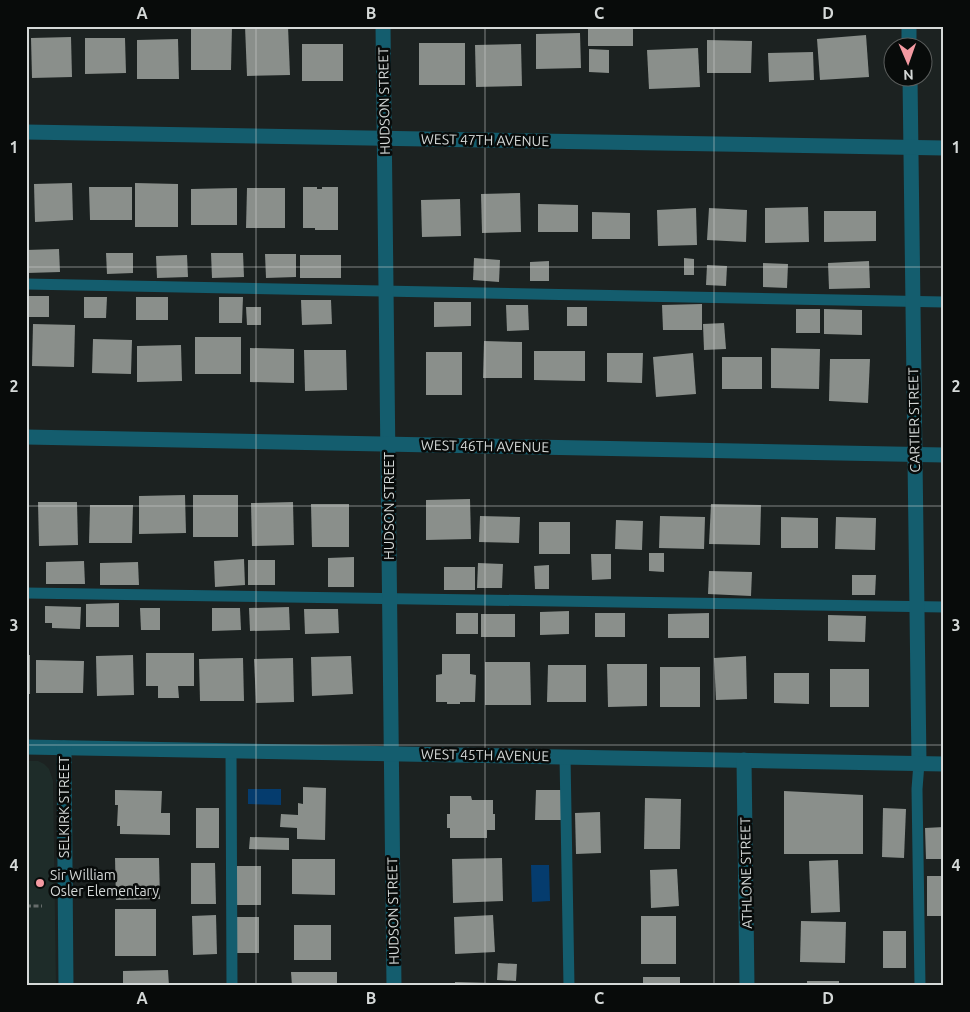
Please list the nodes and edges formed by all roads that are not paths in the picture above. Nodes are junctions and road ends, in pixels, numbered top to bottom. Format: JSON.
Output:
{"nodes":[{"id":1,"x":383,"y":26,"type":"edge"},
{"id":2,"x":910,"y":88,"type":"edge"},
{"id":3,"x":26,"y":132,"type":"edge"},
{"id":4,"x":384,"y":138,"type":"junction"},
{"id":5,"x":910,"y":147,"type":"junction"},
{"id":6,"x":944,"y":148,"type":"edge"},
{"id":7,"x":26,"y":284,"type":"edge"},
{"id":8,"x":385,"y":291,"type":"junction"},
{"id":9,"x":912,"y":301,"type":"junction"},
{"id":10,"x":944,"y":302,"type":"edge"},
{"id":11,"x":26,"y":437,"type":"edge"},
{"id":12,"x":388,"y":444,"type":"junction"},
{"id":13,"x":915,"y":455,"type":"junction"},
{"id":14,"x":944,"y":455,"type":"edge"},
{"id":15,"x":26,"y":593,"type":"edge"},
{"id":16,"x":389,"y":598,"type":"junction"},
{"id":17,"x":917,"y":606,"type":"junction"},
{"id":18,"x":944,"y":607,"type":"edge"},
{"id":19,"x":26,"y":747,"type":"edge"},
{"id":20,"x":64,"y":748,"type":"junction"},
{"id":21,"x":231,"y":750,"type":"junction"},
{"id":22,"x":391,"y":753,"type":"junction"},
{"id":23,"x":565,"y":756,"type":"junction"},
{"id":24,"x":744,"y":760,"type":"junction"},
{"id":25,"x":919,"y":763,"type":"junction"},
{"id":26,"x":944,"y":764,"type":"edge"},
{"id":27,"x":66,"y":986,"type":"edge"},
{"id":28,"x":232,"y":986,"type":"edge"},
{"id":29,"x":394,"y":986,"type":"edge"},
{"id":30,"x":569,"y":986,"type":"edge"},
{"id":31,"x":747,"y":986,"type":"edge"},
{"id":32,"x":920,"y":986,"type":"edge"}],
"edges":[{"from":1,"to":4,"type":"street","name":"HUDSON STREET"},
{"from":2,"to":5,"type":"street","name":"CARTIER STREET"},
{"from":3,"to":4,"type":"street","name":"WEST 47TH AVENUE"},
{"from":4,"to":5,"type":"street","name":"WEST 47TH AVENUE"},
{"from":4,"to":8,"type":"street","name":"HUDSON STREET"},
{"from":5,"to":6,"type":"street","name":"WEST 47TH AVENUE"},
{"from":5,"to":9,"type":"street","name":"CARTIER STREET"},
{"from":7,"to":8,"type":"lane"},
{"from":8,"to":9,"type":"lane"},
{"from":8,"to":12,"type":"street","name":"HUDSON STREET"},
{"from":9,"to":10,"type":"lane"},
{"from":9,"to":13,"type":"street","name":"CARTIER STREET"},
{"from":11,"to":12,"type":"street","name":"WEST 46TH AVENUE"},
{"from":12,"to":13,"type":"street","name":"WEST 46TH AVENUE"},
{"from":12,"to":16,"type":"street","name":"HUDSON STREET"},
{"from":13,"to":14,"type":"street","name":"WEST 46TH AVENUE"},
{"from":13,"to":17,"type":"street","name":"CARTIER STREET"},
{"from":15,"to":16,"type":"lane"},
{"from":16,"to":17,"type":"lane"},
{"from":16,"to":22,"type":"street","name":"HUDSON STREET"},
{"from":17,"to":18,"type":"lane"},
{"from":17,"to":25,"type":"street","name":"CARTIER STREET"},
{"from":19,"to":20,"type":"street","name":"WEST 45TH AVENUE"},
{"from":20,"to":21,"type":"street","name":"WEST 45TH AVENUE"},
{"from":20,"to":27,"type":"street","name":"SELKIRK STREET"},
{"from":21,"to":22,"type":"street","name":"WEST 45TH AVENUE"},
{"from":21,"to":28,"type":"lane"},
{"from":22,"to":23,"type":"street","name":"WEST 45TH AVENUE"},
{"from":22,"to":29,"type":"street","name":"HUDSON STREET"},
{"from":23,"to":24,"type":"street","name":"WEST 45TH AVENUE"},
{"from":23,"to":30,"type":"lane"},
{"from":24,"to":25,"type":"street","name":"WEST 45TH AVENUE"},
{"from":24,"to":31,"type":"street","name":"ATHLONE STREET"},
{"from":25,"to":26,"type":"street","name":"WEST 45TH AVENUE"},
{"from":25,"to":32,"type":"lane"}]}
